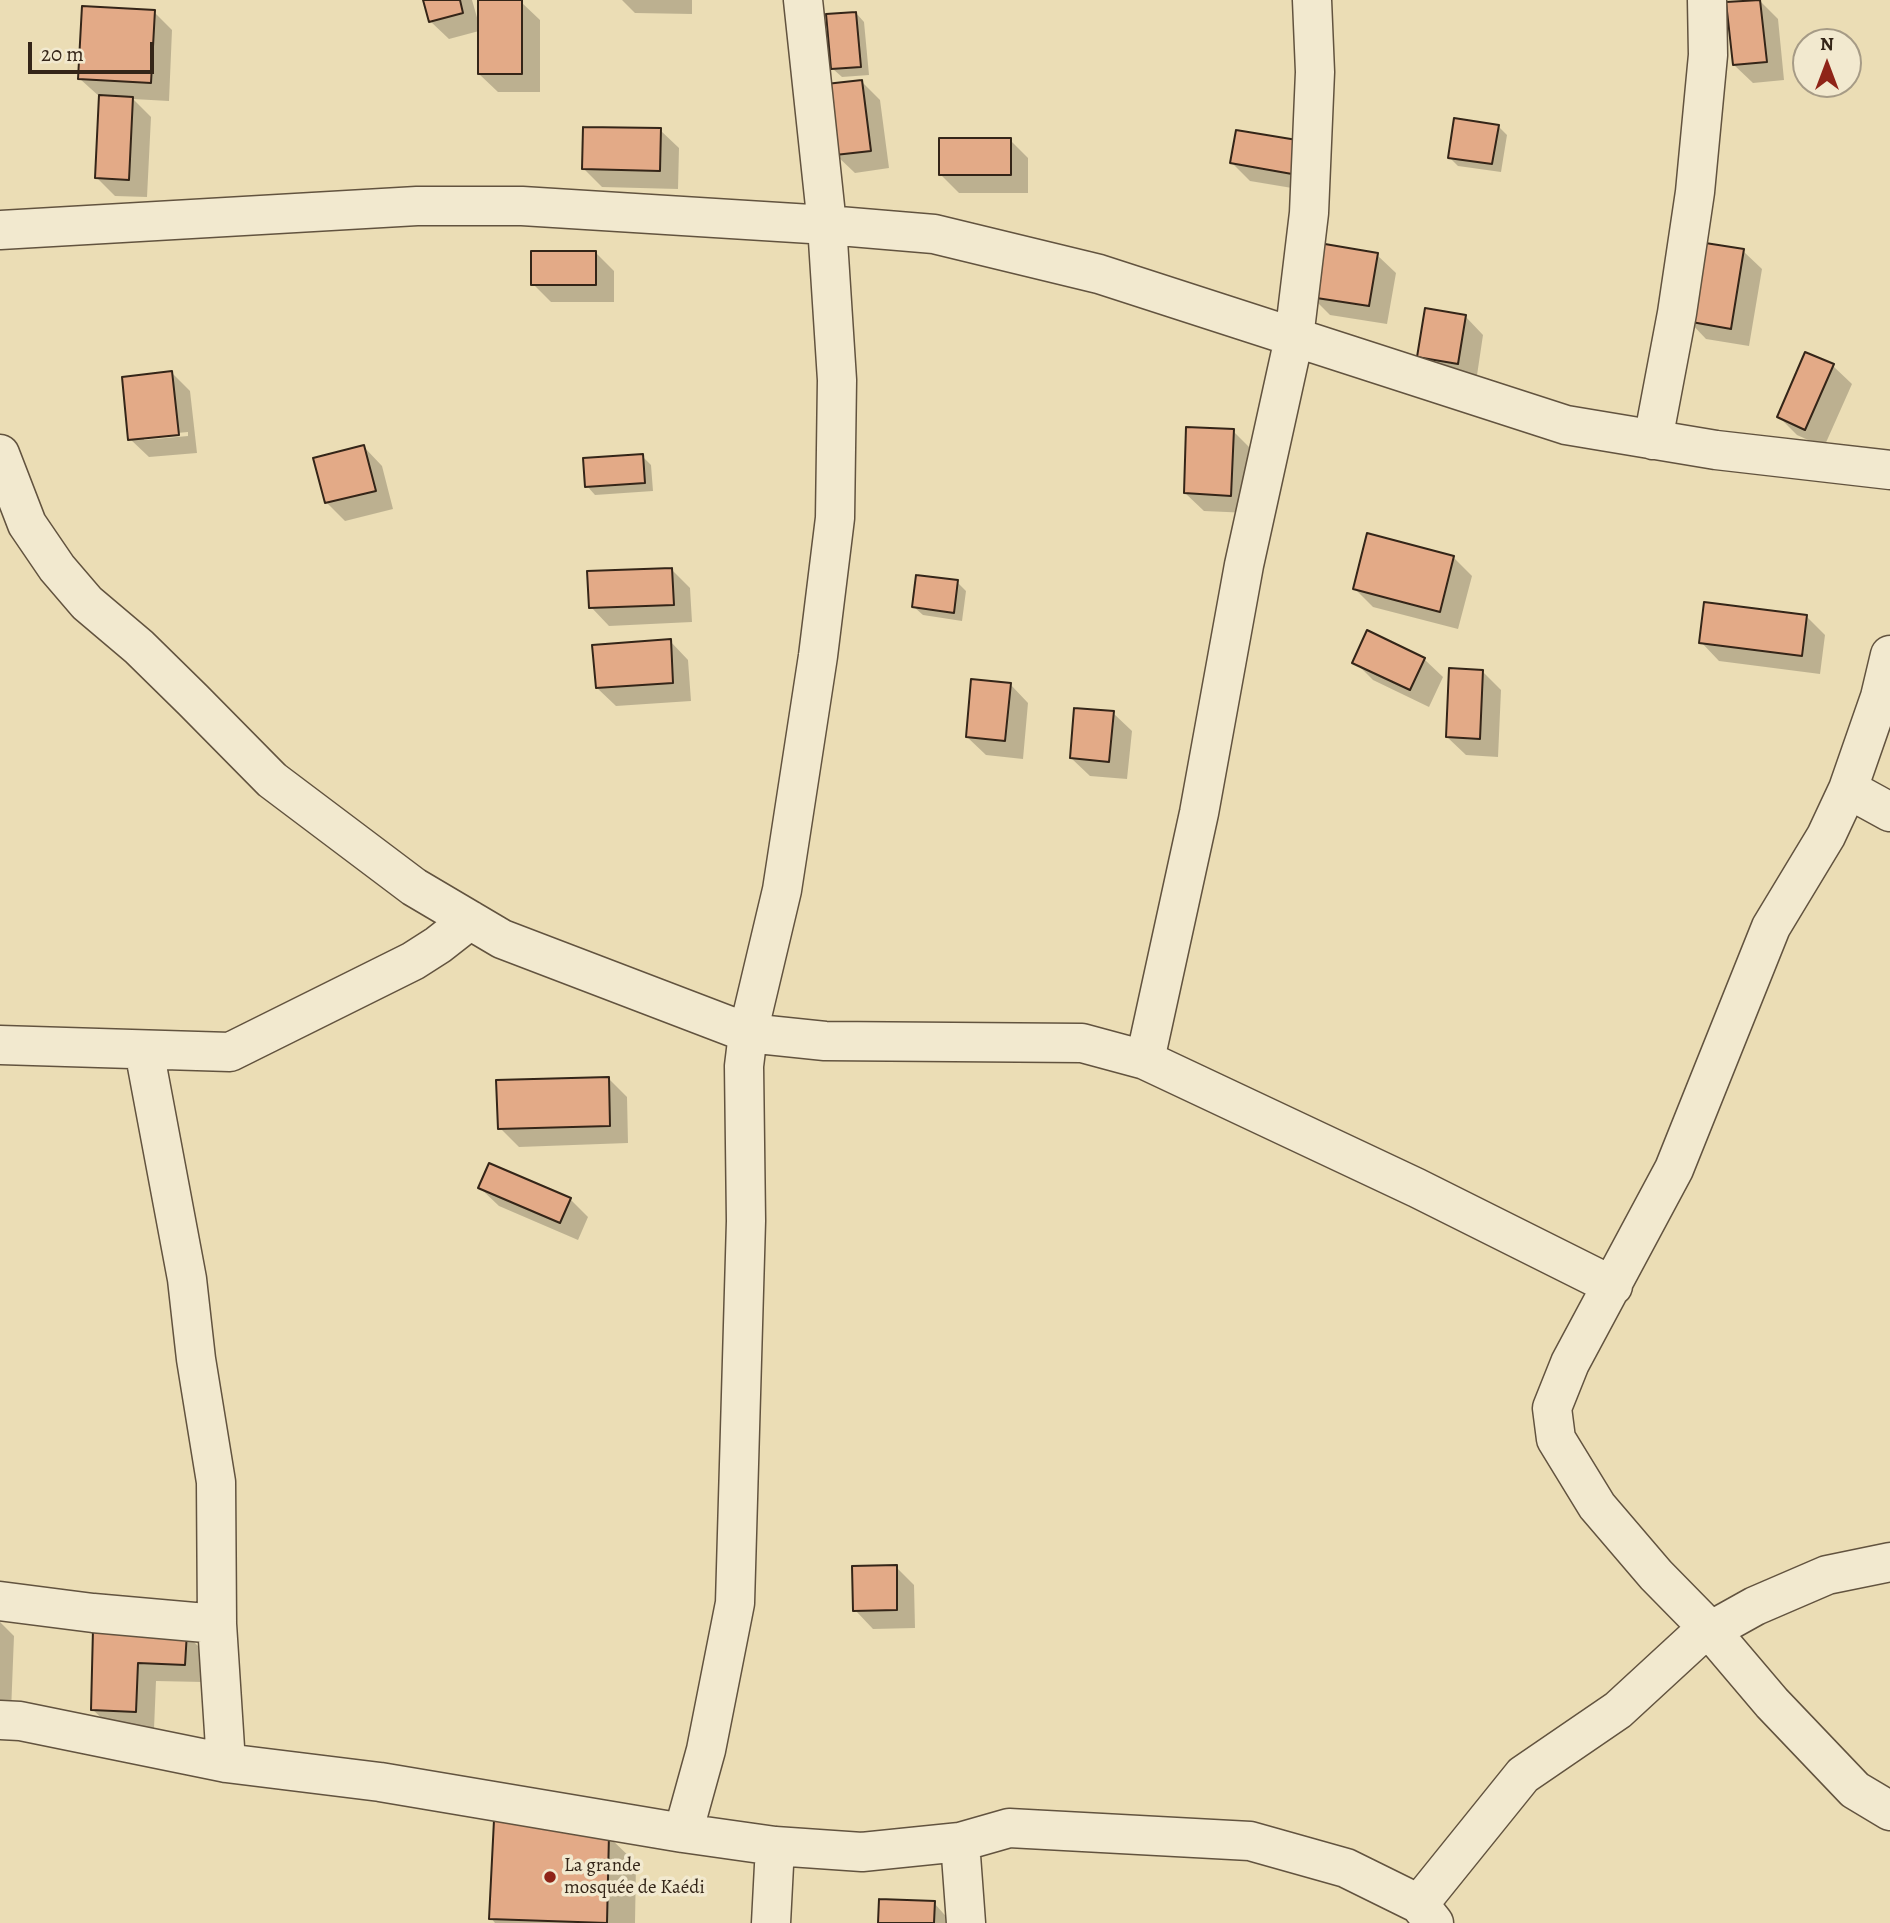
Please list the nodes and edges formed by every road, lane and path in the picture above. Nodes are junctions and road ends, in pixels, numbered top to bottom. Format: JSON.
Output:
{"nodes":[{"id":1,"x":803,"y":0,"type":"edge"},
{"id":2,"x":1312,"y":0,"type":"edge"},
{"id":3,"x":1707,"y":0,"type":"edge"},
{"id":4,"x":827,"y":225,"type":"junction"},
{"id":5,"x":0,"y":230,"type":"edge"},
{"id":6,"x":1294,"y":338,"type":"junction"},
{"id":7,"x":1653,"y":440,"type":"junction"},
{"id":8,"x":0,"y":454,"type":"edge"},
{"id":9,"x":1890,"y":470,"type":"edge"},
{"id":10,"x":1890,"y":654,"type":"edge"},
{"id":11,"x":1848,"y":789,"type":"junction"},
{"id":12,"x":1890,"y":812,"type":"edge"},
{"id":13,"x":470,"y":920,"type":"junction"},
{"id":14,"x":748,"y":1033,"type":"junction"},
{"id":15,"x":0,"y":1045,"type":"edge"},
{"id":16,"x":144,"y":1050,"type":"junction"},
{"id":17,"x":1145,"y":1060,"type":"junction"},
{"id":18,"x":1613,"y":1286,"type":"junction"},
{"id":19,"x":1890,"y":1562,"type":"edge"},
{"id":20,"x":0,"y":1601,"type":"edge"},
{"id":21,"x":217,"y":1624,"type":"junction"},
{"id":22,"x":1710,"y":1630,"type":"junction"},
{"id":23,"x":0,"y":1720,"type":"edge"},
{"id":24,"x":226,"y":1763,"type":"junction"},
{"id":25,"x":1890,"y":1811,"type":"edge"},
{"id":26,"x":683,"y":1833,"type":"junction"},
{"id":27,"x":960,"y":1842,"type":"junction"},
{"id":28,"x":775,"y":1846,"type":"junction"},
{"id":29,"x":1427,"y":1914,"type":"edge"},
{"id":30,"x":771,"y":1923,"type":"edge"},
{"id":31,"x":966,"y":1923,"type":"edge"}],
"edges":[{"from":1,"to":4,"type":"street"},
{"from":2,"to":6,"type":"street"},
{"from":3,"to":7,"type":"street"},
{"from":4,"to":5,"type":"street"},
{"from":4,"to":6,"type":"street"},
{"from":4,"to":14,"type":"street"},
{"from":6,"to":7,"type":"street"},
{"from":6,"to":17,"type":"street"},
{"from":7,"to":9,"type":"street"},
{"from":8,"to":13,"type":"street"},
{"from":10,"to":11,"type":"street"},
{"from":11,"to":12,"type":"street"},
{"from":11,"to":18,"type":"street"},
{"from":13,"to":14,"type":"street"},
{"from":13,"to":16,"type":"street"},
{"from":14,"to":17,"type":"street"},
{"from":14,"to":26,"type":"street"},
{"from":15,"to":16,"type":"street"},
{"from":16,"to":21,"type":"street"},
{"from":17,"to":18,"type":"street"},
{"from":18,"to":22,"type":"street"},
{"from":19,"to":22,"type":"street"},
{"from":20,"to":21,"type":"street"},
{"from":21,"to":24,"type":"street"},
{"from":22,"to":25,"type":"street"},
{"from":22,"to":29,"type":"street"},
{"from":23,"to":24,"type":"street"},
{"from":24,"to":26,"type":"street"},
{"from":26,"to":28,"type":"street"},
{"from":27,"to":28,"type":"street"},
{"from":27,"to":29,"type":"street"},
{"from":27,"to":31,"type":"street"},
{"from":28,"to":30,"type":"street"}]}
